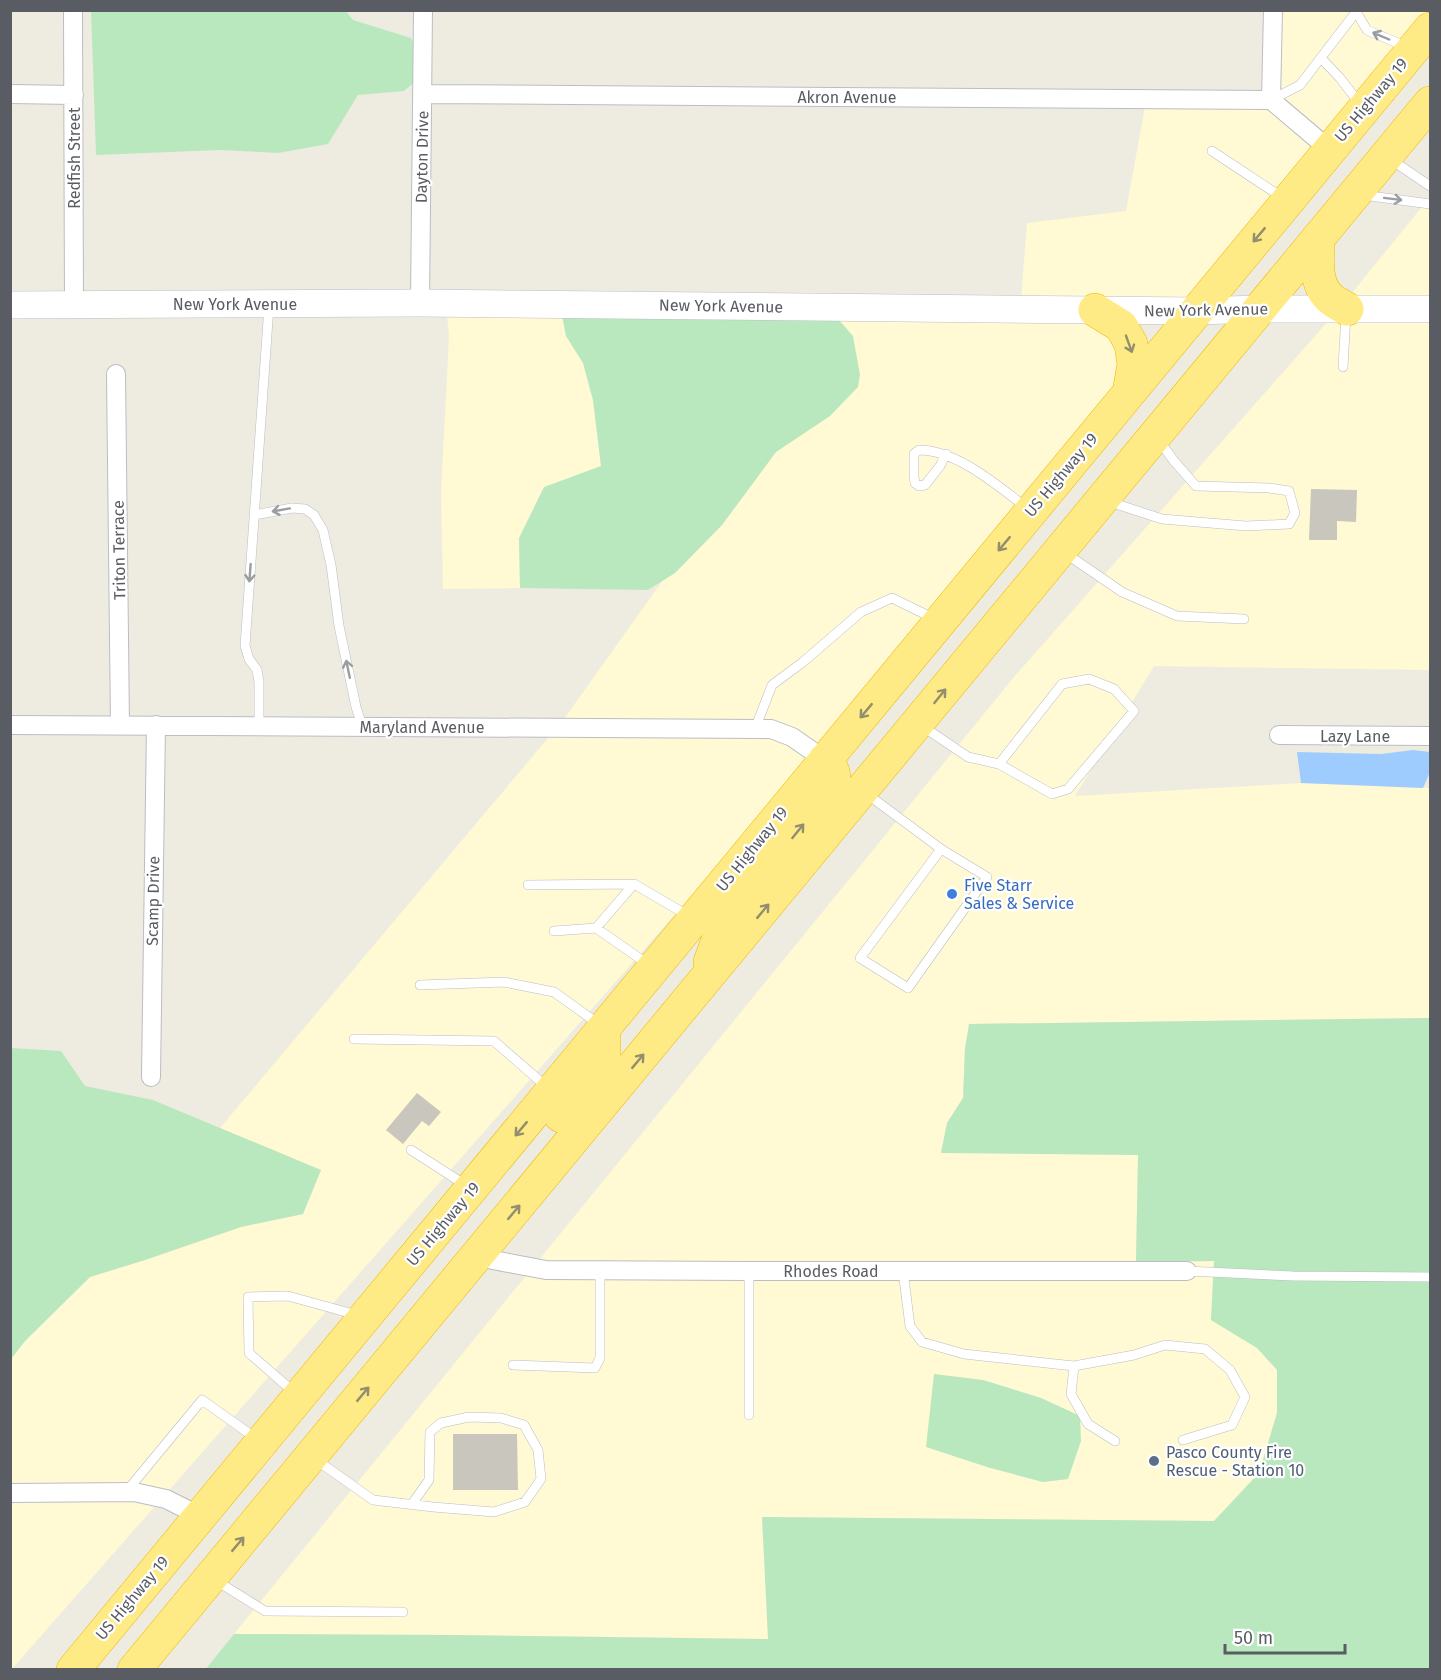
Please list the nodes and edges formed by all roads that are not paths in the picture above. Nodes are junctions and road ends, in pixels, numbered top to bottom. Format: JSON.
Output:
{"nodes":[{"id":1,"x":73,"y":10,"type":"edge"},
{"id":2,"x":423,"y":10,"type":"edge"},
{"id":3,"x":1273,"y":10,"type":"edge"},
{"id":4,"x":1356,"y":11,"type":"edge"},
{"id":5,"x":1422,"y":39,"type":"edge"},
{"id":6,"x":1321,"y":58,"type":"junction"},
{"id":7,"x":10,"y":94,"type":"edge"},
{"id":8,"x":422,"y":94,"type":"junction"},
{"id":9,"x":74,"y":95,"type":"junction"},
{"id":10,"x":1271,"y":100,"type":"junction"},
{"id":11,"x":1431,"y":103,"type":"edge"},
{"id":12,"x":1364,"y":109,"type":"junction"},
{"id":13,"x":1330,"y":150,"type":"junction"},
{"id":14,"x":1212,"y":151,"type":"dead end"},
{"id":15,"x":1386,"y":156,"type":"junction"},
{"id":16,"x":1431,"y":186,"type":"edge"},
{"id":17,"x":1355,"y":194,"type":"junction"},
{"id":18,"x":1288,"y":201,"type":"junction"},
{"id":19,"x":1431,"y":204,"type":"edge"},
{"id":20,"x":1318,"y":238,"type":"junction"},
{"id":21,"x":420,"y":303,"type":"junction"},
{"id":22,"x":269,"y":304,"type":"junction"},
{"id":23,"x":10,"y":305,"type":"edge"},
{"id":24,"x":74,"y":305,"type":"junction"},
{"id":25,"x":1259,"y":309,"type":"junction"},
{"id":26,"x":1347,"y":309,"type":"junction"},
{"id":27,"x":1431,"y":309,"type":"edge"},
{"id":28,"x":1095,"y":310,"type":"junction"},
{"id":29,"x":1197,"y":311,"type":"junction"},
{"id":30,"x":1343,"y":367,"type":"dead end"},
{"id":31,"x":116,"y":375,"type":"dead end"},
{"id":32,"x":1129,"y":393,"type":"junction"},
{"id":33,"x":1155,"y":435,"type":"junction"},
{"id":34,"x":946,"y":453,"type":"dead end"},
{"id":35,"x":1102,"y":499,"type":"junction"},
{"id":36,"x":1031,"y":512,"type":"junction"},
{"id":37,"x":254,"y":515,"type":"junction"},
{"id":38,"x":1061,"y":550,"type":"junction"},
{"id":39,"x":975,"y":579,"type":"junction"},
{"id":40,"x":1244,"y":620,"type":"dead end"},
{"id":41,"x":939,"y":622,"type":"junction"},
{"id":42,"x":918,"y":723,"type":"junction"},
{"id":43,"x":10,"y":725,"type":"edge"},
{"id":44,"x":156,"y":725,"type":"junction"},
{"id":45,"x":120,"y":726,"type":"junction"},
{"id":46,"x":259,"y":726,"type":"junction"},
{"id":47,"x":362,"y":726,"type":"junction"},
{"id":48,"x":755,"y":729,"type":"junction"},
{"id":49,"x":1279,"y":735,"type":"dead end"},
{"id":50,"x":1431,"y":736,"type":"edge"},
{"id":51,"x":825,"y":760,"type":"junction"},
{"id":52,"x":999,"y":764,"type":"junction"},
{"id":53,"x":865,"y":787,"type":"junction"},
{"id":54,"x":940,"y":849,"type":"junction"},
{"id":55,"x":634,"y":884,"type":"junction"},
{"id":56,"x":528,"y":885,"type":"dead end"},
{"id":57,"x":694,"y":919,"type":"junction"},
{"id":58,"x":596,"y":928,"type":"junction"},
{"id":59,"x":554,"y":931,"type":"dead end"},
{"id":60,"x":654,"y":968,"type":"junction"},
{"id":61,"x":420,"y":985,"type":"dead end"},
{"id":62,"x":701,"y":986,"type":"junction"},
{"id":63,"x":604,"y":1029,"type":"junction"},
{"id":64,"x":354,"y":1040,"type":"dead end"},
{"id":65,"x":151,"y":1077,"type":"dead end"},
{"id":66,"x":552,"y":1091,"type":"junction"},
{"id":67,"x":411,"y":1150,"type":"dead end"},
{"id":68,"x":472,"y":1189,"type":"junction"},
{"id":69,"x":477,"y":1257,"type":"junction"},
{"id":70,"x":600,"y":1270,"type":"junction"},
{"id":71,"x":749,"y":1271,"type":"junction"},
{"id":72,"x":903,"y":1271,"type":"junction"},
{"id":73,"x":1187,"y":1271,"type":"joint"},
{"id":74,"x":403,"y":1273,"type":"junction"},
{"id":75,"x":1431,"y":1277,"type":"edge"},
{"id":76,"x":365,"y":1318,"type":"junction"},
{"id":77,"x":513,"y":1365,"type":"dead end"},
{"id":78,"x":1074,"y":1366,"type":"junction"},
{"id":79,"x":299,"y":1397,"type":"junction"},
{"id":80,"x":749,"y":1415,"type":"dead end"},
{"id":81,"x":1183,"y":1440,"type":"dead end"},
{"id":82,"x":1115,"y":1441,"type":"dead end"},
{"id":83,"x":262,"y":1442,"type":"junction"},
{"id":84,"x":311,"y":1456,"type":"junction"},
{"id":85,"x":126,"y":1492,"type":"junction"},
{"id":86,"x":10,"y":1493,"type":"edge"},
{"id":87,"x":412,"y":1504,"type":"junction"},
{"id":88,"x":200,"y":1516,"type":"junction"},
{"id":89,"x":210,"y":1578,"type":"junction"},
{"id":90,"x":403,"y":1612,"type":"dead end"},
{"id":91,"x":73,"y":1670,"type":"edge"},
{"id":92,"x":118,"y":1670,"type":"edge"},
{"id":93,"x":134,"y":1670,"type":"edge"}],
"edges":[{"from":1,"to":9,"type":"street","name":"Redfish Street"},
{"from":2,"to":8,"type":"street","name":"Dayton Drive"},
{"from":3,"to":10,"type":"street"},
{"from":5,"to":4,"type":"lane","one_way":true},
{"from":4,"to":6,"type":"lane"},
{"from":5,"to":12,"type":"highway","name":"US Highway 19"},
{"from":6,"to":10,"type":"lane"},
{"from":6,"to":12,"type":"lane"},
{"from":7,"to":9,"type":"street"},
{"from":8,"to":10,"type":"street","name":"Akron Avenue"},
{"from":8,"to":21,"type":"street","name":"Dayton Drive"},
{"from":9,"to":24,"type":"street","name":"Redfish Street"},
{"from":10,"to":13,"type":"street"},
{"from":11,"to":15,"type":"highway"},
{"from":12,"to":13,"type":"highway","name":"US Highway 19"},
{"from":13,"to":18,"type":"highway","name":"US Highway 19"},
{"from":14,"to":18,"type":"lane"},
{"from":15,"to":16,"type":"lane"},
{"from":15,"to":17,"type":"highway"},
{"from":17,"to":19,"type":"lane","one_way":true},
{"from":17,"to":20,"type":"highway"},
{"from":18,"to":29,"type":"highway","name":"US Highway 19","one_way":true},
{"from":20,"to":25,"type":"highway"},
{"from":20,"to":26,"type":"highway"},
{"from":21,"to":22,"type":"street","name":"New York Avenue"},
{"from":21,"to":28,"type":"street","name":"New York Avenue"},
{"from":22,"to":24,"type":"street","name":"New York Avenue"},
{"from":22,"to":37,"type":"lane"},
{"from":23,"to":24,"type":"street","name":"New York Avenue"},
{"from":25,"to":26,"type":"street","name":"New York Avenue"},
{"from":25,"to":29,"type":"street","name":"New York Avenue"},
{"from":25,"to":33,"type":"highway"},
{"from":26,"to":27,"type":"street","name":"New York Avenue"},
{"from":26,"to":30,"type":"lane"},
{"from":28,"to":29,"type":"street","name":"New York Avenue"},
{"from":28,"to":32,"type":"highway","one_way":true},
{"from":29,"to":32,"type":"highway","name":"US Highway 19"},
{"from":31,"to":45,"type":"street","name":"Triton Terrace"},
{"from":32,"to":36,"type":"highway","name":"US Highway 19"},
{"from":33,"to":35,"type":"highway"},
{"from":33,"to":35,"type":"lane"},
{"from":34,"to":36,"type":"lane"},
{"from":35,"to":38,"type":"highway"},
{"from":36,"to":39,"type":"highway","name":"US Highway 19","one_way":true},
{"from":37,"to":46,"type":"lane","one_way":true},
{"from":47,"to":37,"type":"lane","one_way":true},
{"from":38,"to":40,"type":"lane"},
{"from":42,"to":38,"type":"highway","one_way":true},
{"from":39,"to":41,"type":"highway","name":"US Highway 19"},
{"from":39,"to":53,"type":"highway"},
{"from":41,"to":48,"type":"lane"},
{"from":41,"to":51,"type":"highway","name":"US Highway 19","one_way":true},
{"from":42,"to":52,"type":"lane"},
{"from":42,"to":53,"type":"highway"},
{"from":43,"to":45,"type":"street","name":"Maryland Avenue"},
{"from":44,"to":45,"type":"street","name":"Maryland Avenue"},
{"from":44,"to":46,"type":"street","name":"Maryland Avenue"},
{"from":44,"to":65,"type":"street","name":"Scamp Drive"},
{"from":46,"to":47,"type":"street","name":"Maryland Avenue"},
{"from":47,"to":48,"type":"street","name":"Maryland Avenue"},
{"from":48,"to":51,"type":"street","name":"Maryland Avenue"},
{"from":49,"to":50,"type":"street","name":"Lazy Lane"},
{"from":51,"to":57,"type":"highway","name":"US Highway 19"},
{"from":62,"to":51,"type":"highway","one_way":true},
{"from":52,"to":52,"type":"lane"},
{"from":53,"to":54,"type":"lane"},
{"from":62,"to":53,"type":"highway","one_way":true},
{"from":54,"to":54,"type":"lane"},
{"from":55,"to":56,"type":"lane"},
{"from":55,"to":57,"type":"lane"},
{"from":55,"to":58,"type":"lane"},
{"from":57,"to":60,"type":"highway","name":"US Highway 19"},
{"from":58,"to":59,"type":"lane"},
{"from":58,"to":60,"type":"lane"},
{"from":60,"to":63,"type":"highway","name":"US Highway 19"},
{"from":61,"to":63,"type":"lane"},
{"from":69,"to":62,"type":"highway","one_way":true},
{"from":63,"to":66,"type":"highway","name":"US Highway 19"},
{"from":63,"to":69,"type":"highway"},
{"from":64,"to":66,"type":"lane"},
{"from":66,"to":68,"type":"highway","name":"US Highway 19","one_way":true},
{"from":67,"to":68,"type":"lane"},
{"from":68,"to":74,"type":"highway","name":"US Highway 19"},
{"from":69,"to":70,"type":"street","name":"Rhodes Road"},
{"from":69,"to":74,"type":"highway"},
{"from":84,"to":69,"type":"highway","one_way":true},
{"from":70,"to":71,"type":"street","name":"Rhodes Road"},
{"from":70,"to":77,"type":"lane"},
{"from":71,"to":72,"type":"street","name":"Rhodes Road"},
{"from":71,"to":80,"type":"lane"},
{"from":72,"to":73,"type":"street","name":"Rhodes Road"},
{"from":72,"to":78,"type":"lane"},
{"from":73,"to":75,"type":"lane"},
{"from":74,"to":76,"type":"highway","name":"US Highway 19"},
{"from":76,"to":79,"type":"highway","name":"US Highway 19"},
{"from":76,"to":79,"type":"lane"},
{"from":78,"to":81,"type":"lane"},
{"from":78,"to":82,"type":"lane"},
{"from":79,"to":83,"type":"highway","name":"US Highway 19"},
{"from":83,"to":85,"type":"lane"},
{"from":83,"to":88,"type":"highway","name":"US Highway 19"},
{"from":84,"to":87,"type":"lane"},
{"from":89,"to":84,"type":"highway","one_way":true},
{"from":85,"to":86,"type":"street"},
{"from":85,"to":88,"type":"street"},
{"from":87,"to":87,"type":"lane"},
{"from":88,"to":91,"type":"highway","name":"US Highway 19"},
{"from":88,"to":92,"type":"highway"},
{"from":89,"to":90,"type":"lane"},
{"from":89,"to":93,"type":"highway"}]}
